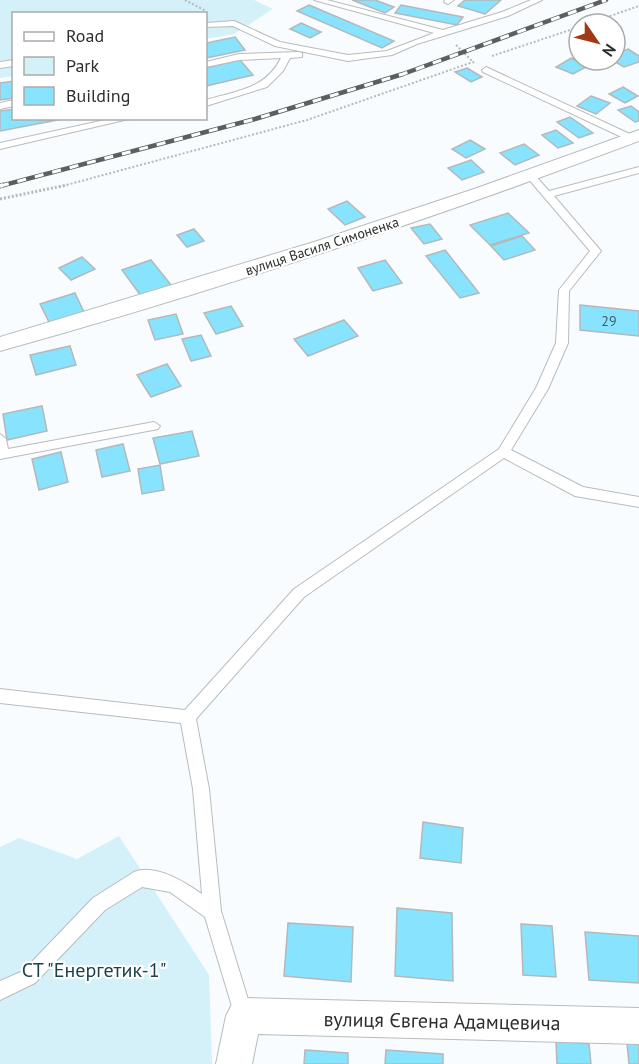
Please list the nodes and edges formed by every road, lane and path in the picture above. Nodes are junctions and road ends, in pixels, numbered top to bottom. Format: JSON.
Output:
{"nodes":[{"id":1,"x":318,"y":0,"type":"edge"},
{"id":2,"x":538,"y":0,"type":"edge"},
{"id":3,"x":639,"y":6,"type":"edge"},
{"id":4,"x":622,"y":12,"type":"edge"},
{"id":5,"x":207,"y":25,"type":"edge"},
{"id":6,"x":472,"y":26,"type":"junction"},
{"id":7,"x":567,"y":31,"type":"edge"},
{"id":8,"x":443,"y":33,"type":"junction"},
{"id":9,"x":319,"y":54,"type":"junction"},
{"id":10,"x":287,"y":55,"type":"junction"},
{"id":11,"x":473,"y":62,"type":"junction"},
{"id":12,"x":207,"y":64,"type":"edge"},
{"id":13,"x":486,"y":70,"type":"joint"},
{"id":14,"x":207,"y":103,"type":"edge"},
{"id":15,"x":120,"y":120,"type":"edge"},
{"id":16,"x":635,"y":136,"type":"edge"},
{"id":17,"x":0,"y":146,"type":"edge"},
{"id":18,"x":639,"y":170,"type":"edge"},
{"id":19,"x":529,"y":174,"type":"junction"},
{"id":20,"x":547,"y":195,"type":"junction"},
{"id":21,"x":0,"y":199,"type":"edge"},
{"id":22,"x":0,"y":344,"type":"edge"},
{"id":23,"x":154,"y":426,"type":"dead end"},
{"id":24,"x":0,"y":439,"type":"edge"},
{"id":25,"x":503,"y":452,"type":"junction"},
{"id":26,"x":639,"y":502,"type":"edge"},
{"id":27,"x":0,"y":696,"type":"edge"},
{"id":28,"x":188,"y":717,"type":"junction"},
{"id":29,"x":212,"y":910,"type":"junction"},
{"id":30,"x":0,"y":991,"type":"edge"},
{"id":31,"x":244,"y":1016,"type":"junction"},
{"id":32,"x":639,"y":1026,"type":"edge"},
{"id":33,"x":234,"y":1064,"type":"edge"}],
"edges":[{"from":1,"to":8,"type":"lane"},
{"from":2,"to":6,"type":"lane"},
{"from":3,"to":4,"type":"path"},
{"from":5,"to":9,"type":"lane"},
{"from":6,"to":8,"type":"lane"},
{"from":6,"to":11,"type":"path"},
{"from":7,"to":11,"type":"path"},
{"from":8,"to":9,"type":"lane"},
{"from":9,"to":10,"type":"lane"},
{"from":10,"to":12,"type":"lane"},
{"from":10,"to":14,"type":"lane"},
{"from":11,"to":13,"type":"path"},
{"from":11,"to":21,"type":"path"},
{"from":13,"to":16,"type":"lane"},
{"from":15,"to":17,"type":"lane"},
{"from":16,"to":19,"type":"street","name":"вулиця Василя Симоненка"},
{"from":18,"to":20,"type":"lane"},
{"from":19,"to":20,"type":"lane"},
{"from":19,"to":22,"type":"street","name":"вулиця Василя Симоненка"},
{"from":20,"to":25,"type":"lane"},
{"from":23,"to":24,"type":"lane"},
{"from":25,"to":26,"type":"lane"},
{"from":25,"to":28,"type":"lane"},
{"from":27,"to":28,"type":"lane"},
{"from":28,"to":29,"type":"lane"},
{"from":29,"to":30,"type":"lane"},
{"from":29,"to":31,"type":"lane"},
{"from":31,"to":32,"type":"street","name":"вулиця Євгена Адамцевича"},
{"from":31,"to":33,"type":"street"}]}
